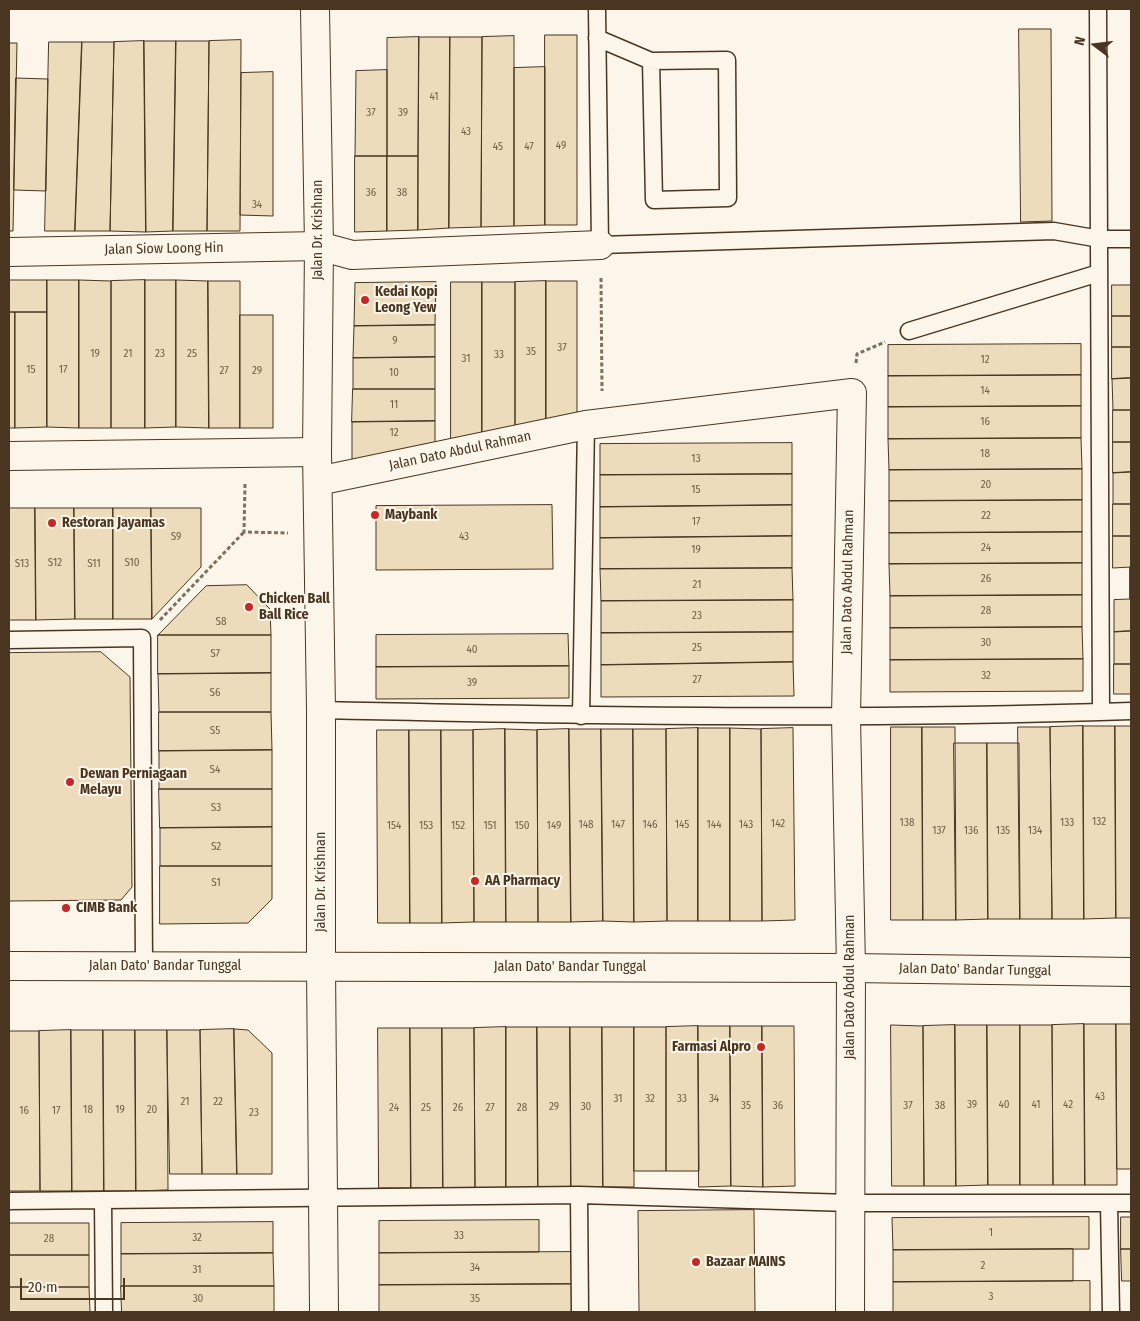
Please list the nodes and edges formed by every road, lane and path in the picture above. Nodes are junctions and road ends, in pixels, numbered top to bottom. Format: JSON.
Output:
{"nodes":[{"id":1,"x":315,"y":9,"type":"edge"},
{"id":2,"x":597,"y":9,"type":"edge"},
{"id":3,"x":1098,"y":9,"type":"edge"},
{"id":4,"x":597,"y":38,"type":"junction"},
{"id":5,"x":651,"y":61,"type":"junction"},
{"id":6,"x":1100,"y":239,"type":"junction"},
{"id":7,"x":1131,"y":239,"type":"edge"},
{"id":8,"x":600,"y":245,"type":"junction"},
{"id":9,"x":319,"y":246,"type":"junction"},
{"id":10,"x":9,"y":252,"type":"edge"},
{"id":11,"x":1099,"y":274,"type":"junction"},
{"id":12,"x":909,"y":332,"type":"joint"},
{"id":13,"x":852,"y":393,"type":"junction"},
{"id":14,"x":594,"y":424,"type":"junction"},
{"id":15,"x":317,"y":452,"type":"junction"},
{"id":16,"x":246,"y":453,"type":"junction"},
{"id":17,"x":9,"y":456,"type":"edge"},
{"id":18,"x":318,"y":481,"type":"junction"},
{"id":19,"x":244,"y":532,"type":"junction"},
{"id":20,"x":318,"y":534,"type":"junction"},
{"id":21,"x":142,"y":638,"type":"junction"},
{"id":22,"x":9,"y":640,"type":"edge"},
{"id":23,"x":321,"y":710,"type":"junction"},
{"id":24,"x":1131,"y":711,"type":"edge"},
{"id":25,"x":1101,"y":712,"type":"junction"},
{"id":26,"x":581,"y":716,"type":"junction"},
{"id":27,"x":846,"y":717,"type":"junction"},
{"id":28,"x":9,"y":966,"type":"edge"},
{"id":29,"x":144,"y":966,"type":"junction"},
{"id":30,"x":321,"y":966,"type":"junction"},
{"id":31,"x":851,"y":968,"type":"junction"},
{"id":32,"x":1131,"y":972,"type":"edge"},
{"id":33,"x":579,"y":1196,"type":"junction"},
{"id":34,"x":323,"y":1198,"type":"junction"},
{"id":35,"x":103,"y":1200,"type":"junction"},
{"id":36,"x":9,"y":1201,"type":"edge"},
{"id":37,"x":850,"y":1203,"type":"junction"},
{"id":38,"x":1109,"y":1203,"type":"junction"},
{"id":39,"x":1131,"y":1203,"type":"edge"},
{"id":40,"x":104,"y":1312,"type":"edge"},
{"id":41,"x":324,"y":1312,"type":"edge"},
{"id":42,"x":580,"y":1312,"type":"edge"},
{"id":43,"x":850,"y":1312,"type":"edge"},
{"id":44,"x":1112,"y":1312,"type":"edge"}],
"edges":[{"from":1,"to":9,"type":"main road","name":"Jalan Dr. Krishnan"},
{"from":2,"to":4,"type":"lane"},
{"from":3,"to":6,"type":"lane"},
{"from":4,"to":5,"type":"lane"},
{"from":4,"to":8,"type":"lane"},
{"from":5,"to":5,"type":"lane"},
{"from":6,"to":7,"type":"lane"},
{"from":6,"to":8,"type":"lane"},
{"from":6,"to":11,"type":"lane"},
{"from":8,"to":9,"type":"main road","name":"Jalan Siow Loong Hin"},
{"from":8,"to":14,"type":"path"},
{"from":9,"to":10,"type":"main road","name":"Jalan Siow Loong Hin"},
{"from":9,"to":15,"type":"main road","name":"Jalan Dr. Krishnan"},
{"from":11,"to":12,"type":"lane"},
{"from":11,"to":25,"type":"lane"},
{"from":12,"to":13,"type":"path"},
{"from":13,"to":14,"type":"main road","name":"Jalan Dato Abdul Rahman"},
{"from":13,"to":27,"type":"main road","name":"Jalan Dato Abdul Rahman"},
{"from":14,"to":18,"type":"main road","name":"Jalan Dato Abdul Rahman"},
{"from":14,"to":26,"type":"lane"},
{"from":15,"to":16,"type":"main road"},
{"from":15,"to":18,"type":"main road","name":"Jalan Dr. Krishnan"},
{"from":16,"to":17,"type":"main road"},
{"from":16,"to":19,"type":"path"},
{"from":18,"to":20,"type":"main road","name":"Jalan Dr. Krishnan"},
{"from":19,"to":20,"type":"path"},
{"from":19,"to":21,"type":"path"},
{"from":20,"to":23,"type":"main road","name":"Jalan Dr. Krishnan"},
{"from":21,"to":22,"type":"lane"},
{"from":21,"to":29,"type":"lane"},
{"from":23,"to":26,"type":"lane"},
{"from":23,"to":30,"type":"main road","name":"Jalan Dr. Krishnan"},
{"from":24,"to":25,"type":"lane"},
{"from":25,"to":27,"type":"lane"},
{"from":26,"to":27,"type":"lane"},
{"from":27,"to":31,"type":"main road","name":"Jalan Dato Abdul Rahman"},
{"from":28,"to":29,"type":"main road","name":"Jalan Dato' Bandar Tunggal"},
{"from":29,"to":30,"type":"main road","name":"Jalan Dato' Bandar Tunggal"},
{"from":30,"to":31,"type":"main road","name":"Jalan Dato' Bandar Tunggal"},
{"from":30,"to":34,"type":"main road","name":"Jalan Dr. Krishnan"},
{"from":31,"to":32,"type":"main road","name":"Jalan Dato' Bandar Tunggal"},
{"from":31,"to":37,"type":"main road","name":"Jalan Dato Abdul Rahman"},
{"from":33,"to":34,"type":"lane"},
{"from":33,"to":37,"type":"lane"},
{"from":33,"to":42,"type":"lane"},
{"from":34,"to":35,"type":"lane"},
{"from":34,"to":41,"type":"main road","name":"Jalan Dr. Krishnan"},
{"from":35,"to":36,"type":"lane"},
{"from":35,"to":40,"type":"lane"},
{"from":37,"to":38,"type":"lane"},
{"from":37,"to":43,"type":"main road","name":"Jalan Dato Abdul Rahman"},
{"from":38,"to":39,"type":"lane"},
{"from":38,"to":44,"type":"lane"}]}
